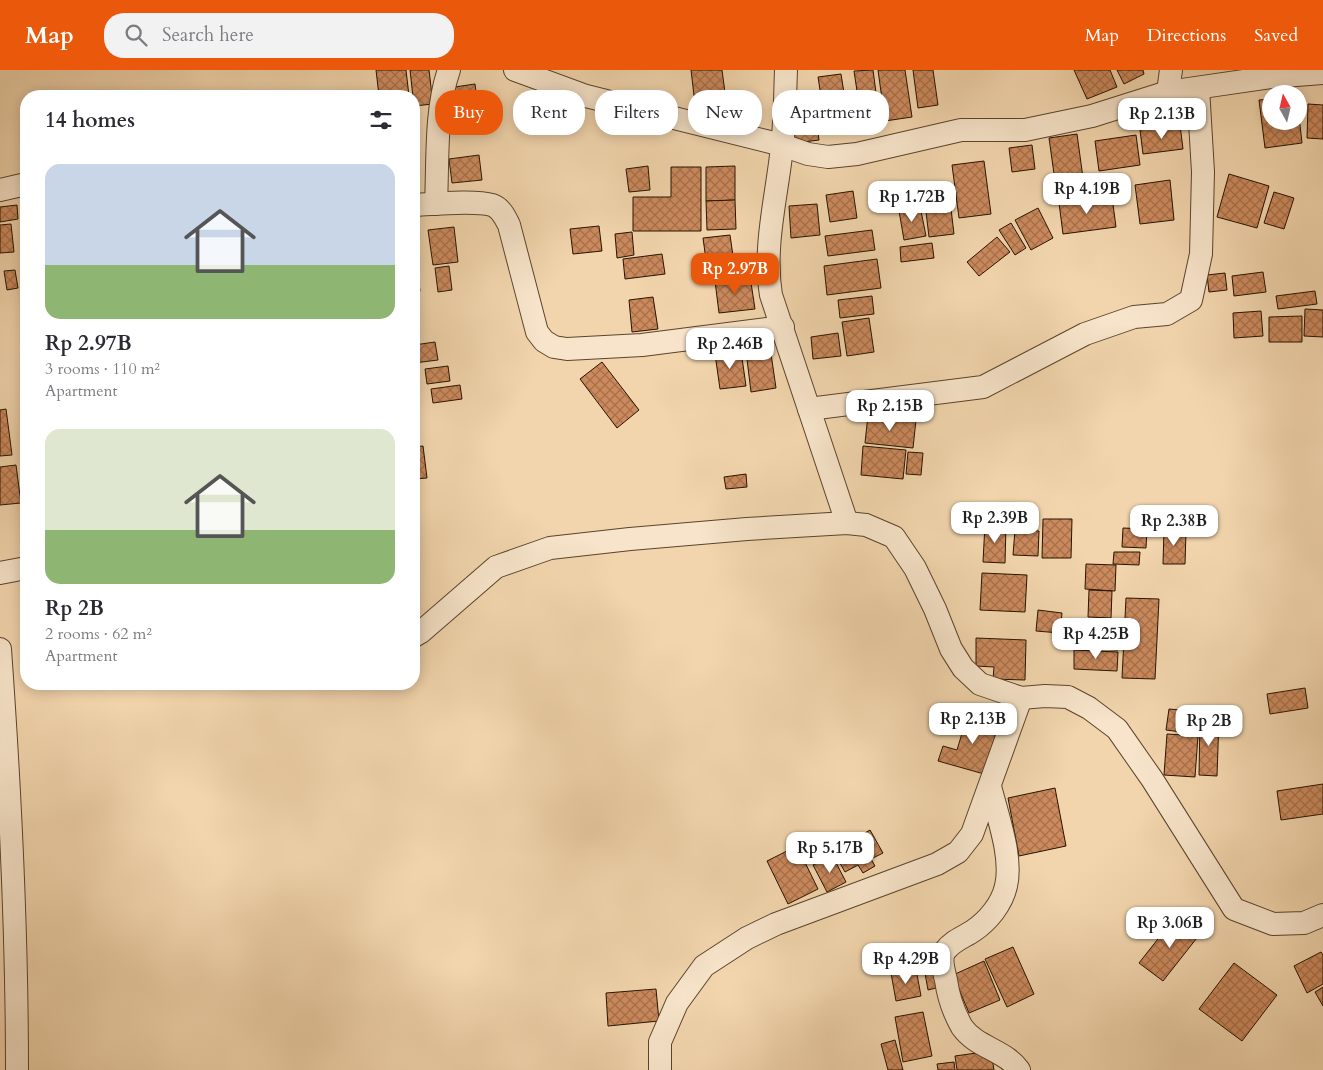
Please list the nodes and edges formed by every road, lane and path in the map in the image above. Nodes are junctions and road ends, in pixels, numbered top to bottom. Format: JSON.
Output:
{"nodes":[{"id":1,"x":449,"y":70,"type":"edge"},
{"id":2,"x":515,"y":70,"type":"edge"},
{"id":3,"x":786,"y":70,"type":"edge"},
{"id":4,"x":1171,"y":70,"type":"edge"},
{"id":5,"x":1323,"y":73,"type":"edge"},
{"id":6,"x":1198,"y":88,"type":"junction"},
{"id":7,"x":1168,"y":92,"type":"junction"},
{"id":8,"x":782,"y":145,"type":"junction"},
{"id":9,"x":20,"y":185,"type":"edge"},
{"id":10,"x":0,"y":190,"type":"edge"},
{"id":11,"x":436,"y":204,"type":"junction"},
{"id":12,"x":420,"y":205,"type":"edge"},
{"id":13,"x":782,"y":328,"type":"junction"},
{"id":14,"x":809,"y":409,"type":"junction"},
{"id":15,"x":847,"y":523,"type":"junction"},
{"id":16,"x":20,"y":569,"type":"edge"},
{"id":17,"x":0,"y":573,"type":"edge"},
{"id":18,"x":420,"y":633,"type":"edge"},
{"id":19,"x":0,"y":648,"type":"edge"},
{"id":20,"x":1021,"y":698,"type":"junction"},
{"id":21,"x":990,"y":786,"type":"junction"},
{"id":22,"x":1323,"y":915,"type":"edge"},
{"id":23,"x":17,"y":1070,"type":"edge"},
{"id":24,"x":660,"y":1070,"type":"edge"},
{"id":25,"x":1019,"y":1070,"type":"edge"}],
"edges":[{"from":1,"to":11,"type":"street"},
{"from":2,"to":8,"type":"street"},
{"from":3,"to":8,"type":"street"},
{"from":4,"to":7,"type":"street"},
{"from":5,"to":6,"type":"street"},
{"from":6,"to":7,"type":"street"},
{"from":6,"to":14,"type":"street"},
{"from":7,"to":8,"type":"street"},
{"from":8,"to":13,"type":"street"},
{"from":9,"to":10,"type":"street"},
{"from":11,"to":12,"type":"street"},
{"from":11,"to":13,"type":"street"},
{"from":13,"to":14,"type":"street"},
{"from":14,"to":15,"type":"street"},
{"from":15,"to":18,"type":"street"},
{"from":15,"to":20,"type":"street"},
{"from":16,"to":17,"type":"street"},
{"from":19,"to":23,"type":"street"},
{"from":20,"to":21,"type":"street"},
{"from":20,"to":22,"type":"street"},
{"from":21,"to":24,"type":"street"},
{"from":21,"to":25,"type":"street"}]}
